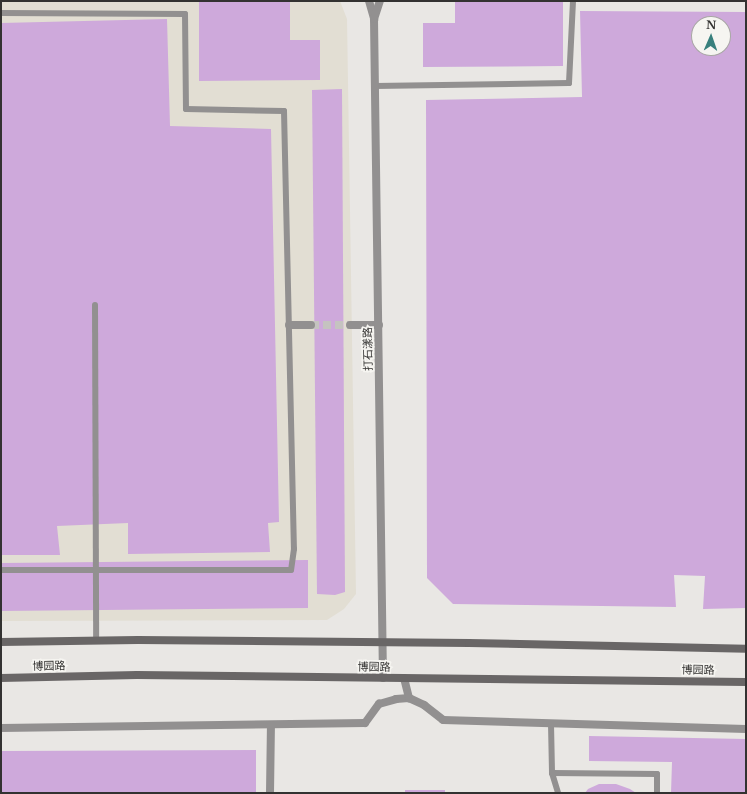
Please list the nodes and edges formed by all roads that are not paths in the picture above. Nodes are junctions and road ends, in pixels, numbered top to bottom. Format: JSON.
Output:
{"nodes":[{"id":1,"x":369,"y":1,"type":"edge"},
{"id":2,"x":380,"y":1,"type":"edge"},
{"id":3,"x":573,"y":1,"type":"edge"},
{"id":4,"x":1,"y":14,"type":"edge"},
{"id":5,"x":374,"y":19,"type":"junction"},
{"id":6,"x":375,"y":86,"type":"junction"},
{"id":7,"x":95,"y":305,"type":"dead end"},
{"id":8,"x":289,"y":325,"type":"junction"},
{"id":9,"x":311,"y":325,"type":"tunnel mouth"},
{"id":10,"x":350,"y":325,"type":"tunnel mouth"},
{"id":11,"x":379,"y":325,"type":"junction"},
{"id":12,"x":1,"y":570,"type":"edge"},
{"id":13,"x":95,"y":570,"type":"junction"},
{"id":14,"x":96,"y":641,"type":"junction"},
{"id":15,"x":1,"y":642,"type":"edge"},
{"id":16,"x":383,"y":642,"type":"junction"},
{"id":17,"x":746,"y":649,"type":"edge"},
{"id":18,"x":1,"y":678,"type":"edge"},
{"id":19,"x":383,"y":678,"type":"junction"},
{"id":20,"x":404,"y":678,"type":"junction"},
{"id":21,"x":746,"y":682,"type":"edge"},
{"id":22,"x":409,"y":698,"type":"junction"},
{"id":23,"x":551,"y":724,"type":"junction"},
{"id":24,"x":271,"y":725,"type":"junction"},
{"id":25,"x":1,"y":728,"type":"edge"},
{"id":26,"x":746,"y":729,"type":"edge"},
{"id":27,"x":552,"y":773,"type":"junction"},
{"id":28,"x":270,"y":793,"type":"edge"},
{"id":29,"x":558,"y":793,"type":"edge"},
{"id":30,"x":657,"y":793,"type":"edge"}],
"edges":[{"from":1,"to":5,"type":"street"},
{"from":2,"to":5,"type":"street"},
{"from":3,"to":6,"type":"lane"},
{"from":4,"to":8,"type":"lane"},
{"from":5,"to":6,"type":"street","name":"打石漾路"},
{"from":6,"to":11,"type":"street","name":"打石漾路"},
{"from":7,"to":13,"type":"lane"},
{"from":8,"to":9,"type":"street"},
{"from":8,"to":13,"type":"lane"},
{"from":10,"to":11,"type":"street"},
{"from":11,"to":16,"type":"street","name":"打石漾路"},
{"from":12,"to":13,"type":"lane"},
{"from":13,"to":14,"type":"lane"},
{"from":14,"to":15,"type":"main road","name":"博园路"},
{"from":14,"to":16,"type":"main road","name":"博园路"},
{"from":16,"to":17,"type":"main road","name":"博园路"},
{"from":16,"to":19,"type":"street","name":"打石漾路"},
{"from":18,"to":19,"type":"main road","name":"博园路"},
{"from":19,"to":20,"type":"main road","name":"博园路"},
{"from":20,"to":21,"type":"main road","name":"博园路"},
{"from":20,"to":22,"type":"street"},
{"from":22,"to":23,"type":"street"},
{"from":22,"to":24,"type":"street"},
{"from":23,"to":26,"type":"street"},
{"from":23,"to":27,"type":"lane"},
{"from":24,"to":25,"type":"street"},
{"from":24,"to":28,"type":"street"},
{"from":27,"to":29,"type":"lane"},
{"from":27,"to":30,"type":"lane"}]}
